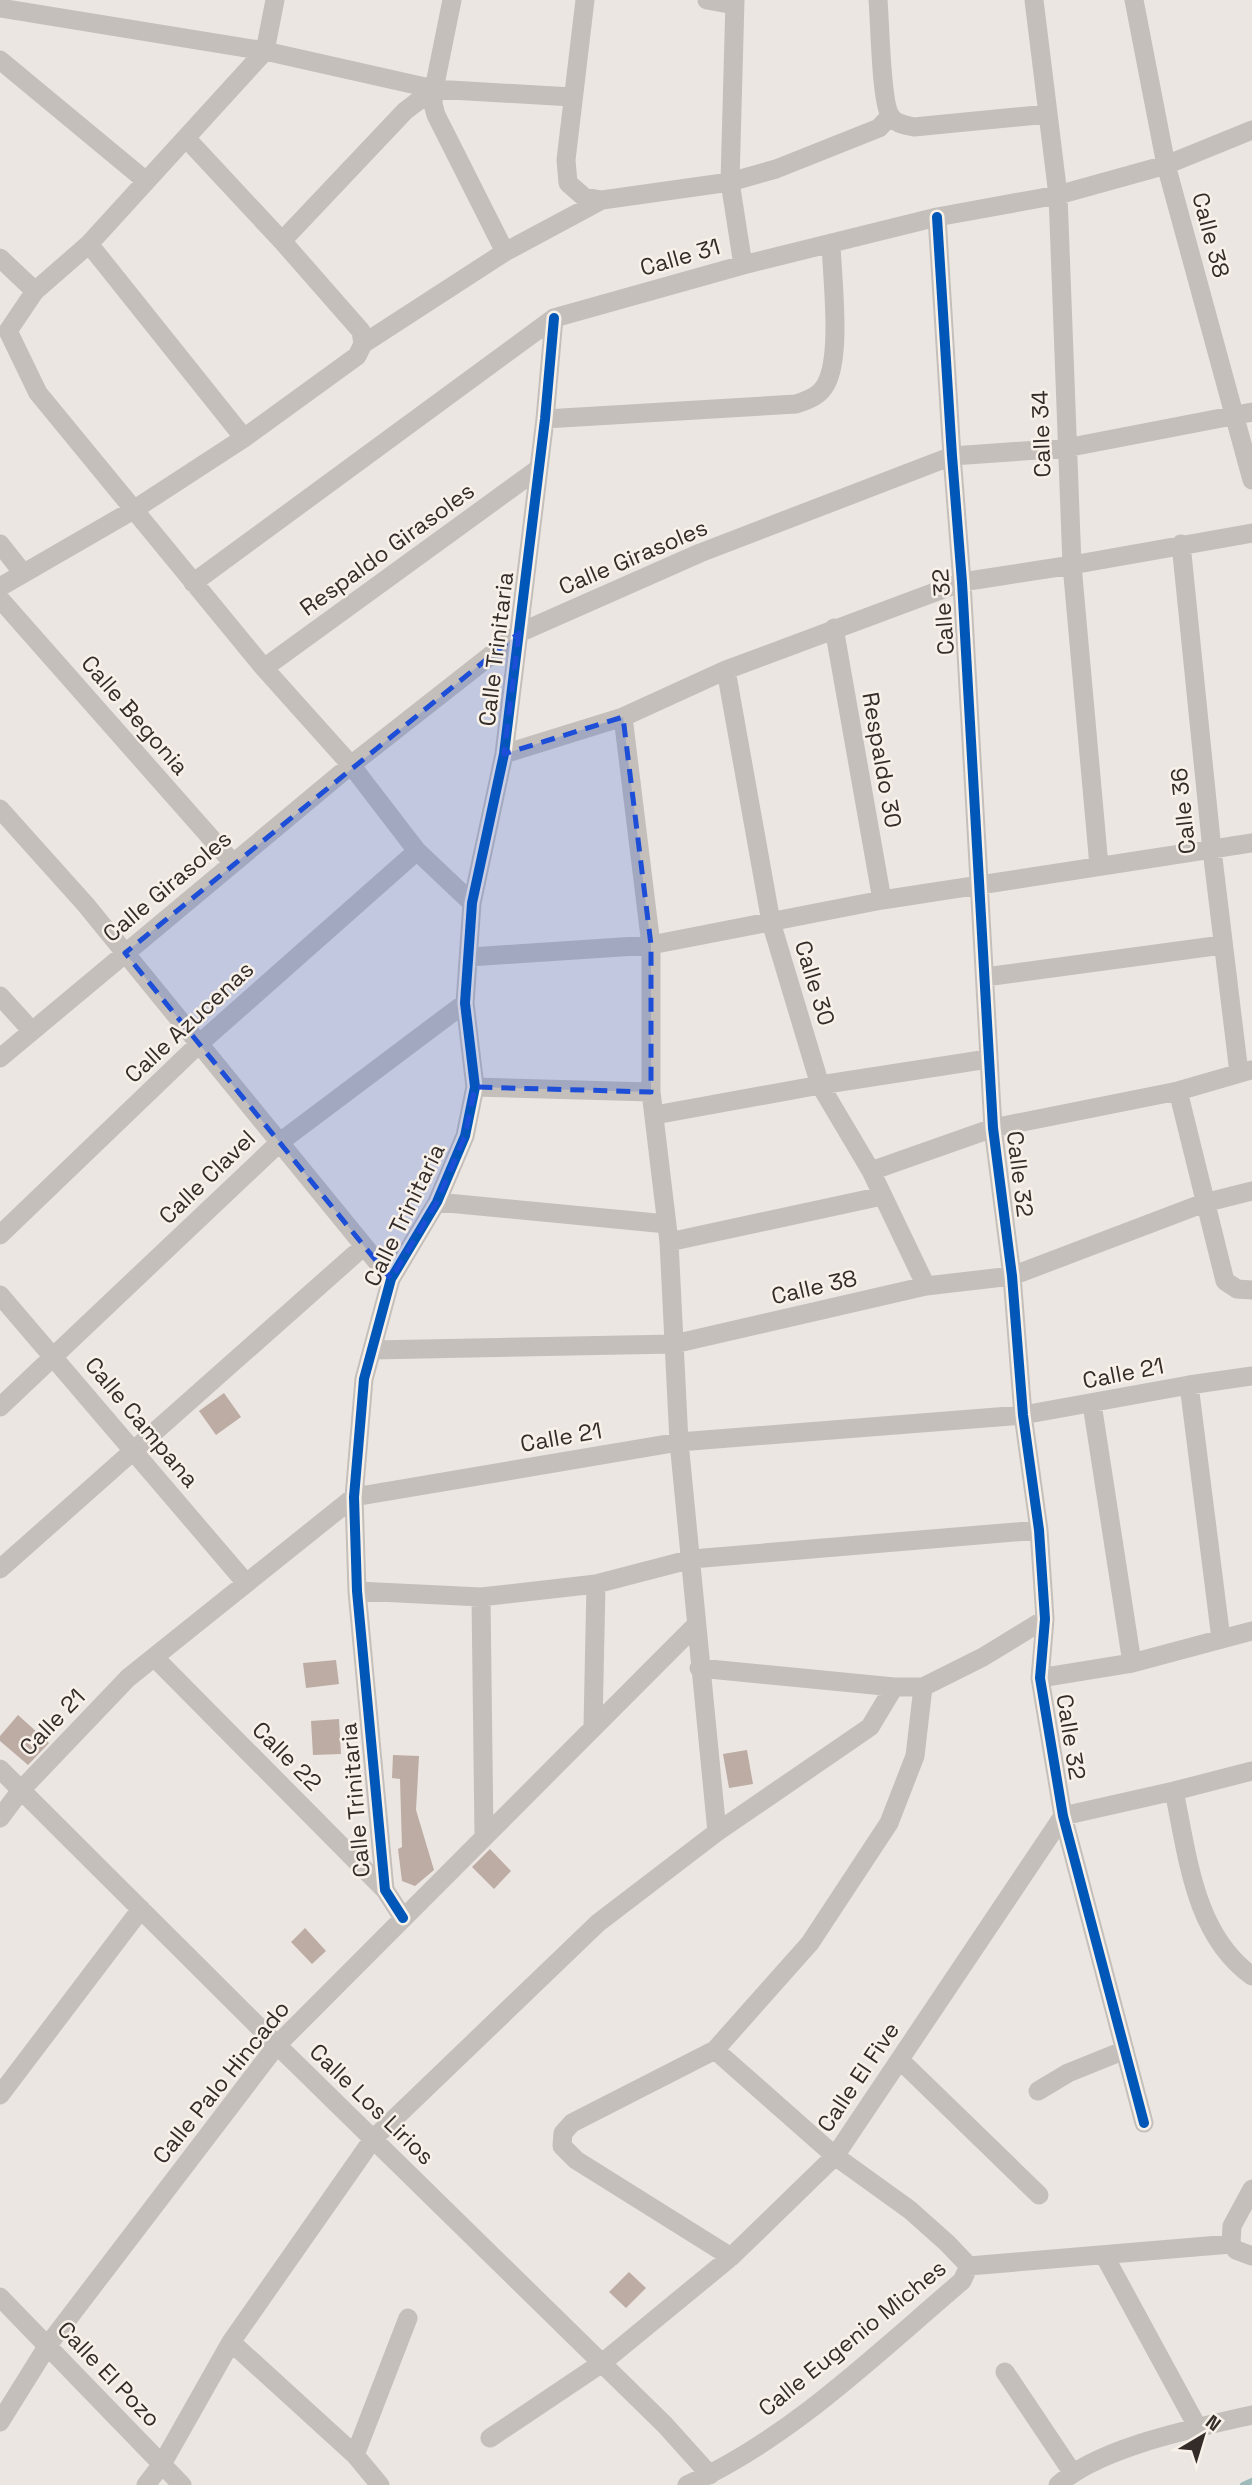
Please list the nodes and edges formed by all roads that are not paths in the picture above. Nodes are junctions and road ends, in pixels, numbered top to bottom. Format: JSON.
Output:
{"nodes":[{"id":1,"x":275,"y":0,"type":"edge"},
{"id":2,"x":452,"y":0,"type":"edge"},
{"id":3,"x":584,"y":0,"type":"edge"},
{"id":4,"x":707,"y":0,"type":"edge"},
{"id":5,"x":878,"y":0,"type":"edge"},
{"id":6,"x":1034,"y":0,"type":"edge"},
{"id":7,"x":1134,"y":0,"type":"edge"},
{"id":8,"x":735,"y":3,"type":"edge"},
{"id":9,"x":0,"y":8,"type":"edge"},
{"id":10,"x":265,"y":51,"type":"junction"},
{"id":11,"x":0,"y":60,"type":"edge"},
{"id":12,"x":435,"y":89,"type":"junction"},
{"id":13,"x":572,"y":97,"type":"junction"},
{"id":14,"x":1048,"y":114,"type":"junction"},
{"id":15,"x":890,"y":116,"type":"junction"},
{"id":16,"x":1252,"y":130,"type":"edge"},
{"id":17,"x":186,"y":138,"type":"junction"},
{"id":18,"x":1167,"y":165,"type":"junction"},
{"id":19,"x":146,"y":181,"type":"junction"},
{"id":20,"x":730,"y":182,"type":"junction"},
{"id":21,"x":1058,"y":195,"type":"junction"},
{"id":22,"x":602,"y":200,"type":"junction"},
{"id":23,"x":937,"y":218,"type":"junction"},
{"id":24,"x":282,"y":241,"type":"junction"},
{"id":25,"x":89,"y":243,"type":"junction"},
{"id":26,"x":831,"y":243,"type":"junction"},
{"id":27,"x":505,"y":252,"type":"junction"},
{"id":28,"x":0,"y":258,"type":"edge"},
{"id":29,"x":743,"y":265,"type":"junction"},
{"id":30,"x":35,"y":291,"type":"junction"},
{"id":31,"x":554,"y":318,"type":"junction"},
{"id":32,"x":4,"y":334,"type":"edge"},
{"id":33,"x":363,"y":344,"type":"junction"},
{"id":34,"x":1244,"y":414,"type":"edge"},
{"id":35,"x":545,"y":419,"type":"junction"},
{"id":36,"x":244,"y":438,"type":"junction"},
{"id":37,"x":1066,"y":448,"type":"junction"},
{"id":38,"x":952,"y":456,"type":"junction"},
{"id":39,"x":538,"y":469,"type":"junction"},
{"id":40,"x":1252,"y":480,"type":"edge"},
{"id":41,"x":135,"y":509,"type":"junction"},
{"id":42,"x":1252,"y":533,"type":"edge"},
{"id":43,"x":0,"y":544,"type":"edge"},
{"id":44,"x":1181,"y":544,"type":"junction"},
{"id":45,"x":1072,"y":565,"type":"junction"},
{"id":46,"x":23,"y":573,"type":"junction"},
{"id":47,"x":962,"y":582,"type":"junction"},
{"id":48,"x":193,"y":583,"type":"junction"},
{"id":49,"x":0,"y":587,"type":"edge"},
{"id":50,"x":0,"y":599,"type":"edge"},
{"id":51,"x":834,"y":628,"type":"junction"},
{"id":52,"x":519,"y":633,"type":"junction"},
{"id":53,"x":264,"y":668,"type":"junction"},
{"id":54,"x":726,"y":670,"type":"junction"},
{"id":55,"x":623,"y":717,"type":"junction"},
{"id":56,"x":504,"y":754,"type":"junction"},
{"id":57,"x":351,"y":765,"type":"junction"},
{"id":58,"x":0,"y":809,"type":"edge"},
{"id":59,"x":1252,"y":843,"type":"edge"},
{"id":60,"x":417,"y":850,"type":"junction"},
{"id":61,"x":1212,"y":850,"type":"junction"},
{"id":62,"x":233,"y":863,"type":"junction"},
{"id":63,"x":1100,"y":866,"type":"junction"},
{"id":64,"x":981,"y":886,"type":"junction"},
{"id":65,"x":882,"y":900,"type":"junction"},
{"id":66,"x":472,"y":903,"type":"junction"},
{"id":67,"x":771,"y":922,"type":"junction"},
{"id":68,"x":651,"y":945,"type":"junction"},
{"id":69,"x":1222,"y":945,"type":"junction"},
{"id":70,"x":125,"y":953,"type":"junction"},
{"id":71,"x":470,"y":957,"type":"junction"},
{"id":72,"x":985,"y":977,"type":"junction"},
{"id":73,"x":0,"y":996,"type":"edge"},
{"id":74,"x":465,"y":1003,"type":"junction"},
{"id":75,"x":32,"y":1031,"type":"junction"},
{"id":76,"x":200,"y":1043,"type":"junction"},
{"id":77,"x":0,"y":1058,"type":"edge"},
{"id":78,"x":988,"y":1059,"type":"junction"},
{"id":79,"x":1245,"y":1072,"type":"edge"},
{"id":80,"x":820,"y":1085,"type":"junction"},
{"id":81,"x":475,"y":1087,"type":"junction"},
{"id":82,"x":1178,"y":1091,"type":"junction"},
{"id":83,"x":651,"y":1092,"type":"junction"},
{"id":84,"x":656,"y":1115,"type":"junction"},
{"id":85,"x":993,"y":1128,"type":"junction"},
{"id":86,"x":280,"y":1142,"type":"junction"},
{"id":87,"x":871,"y":1171,"type":"junction"},
{"id":88,"x":1252,"y":1191,"type":"edge"},
{"id":89,"x":882,"y":1196,"type":"junction"},
{"id":90,"x":437,"y":1202,"type":"junction"},
{"id":91,"x":1205,"y":1203,"type":"junction"},
{"id":92,"x":668,"y":1233,"type":"junction"},
{"id":93,"x":0,"y":1235,"type":"edge"},
{"id":94,"x":363,"y":1247,"type":"junction"},
{"id":95,"x":1012,"y":1276,"type":"junction"},
{"id":96,"x":391,"y":1279,"type":"junction"},
{"id":97,"x":926,"y":1286,"type":"junction"},
{"id":98,"x":1252,"y":1290,"type":"edge"},
{"id":99,"x":0,"y":1295,"type":"edge"},
{"id":100,"x":674,"y":1344,"type":"junction"},
{"id":101,"x":372,"y":1350,"type":"junction"},
{"id":102,"x":55,"y":1358,"type":"junction"},
{"id":103,"x":1252,"y":1376,"type":"edge"},
{"id":104,"x":1189,"y":1385,"type":"junction"},
{"id":105,"x":1092,"y":1404,"type":"junction"},
{"id":106,"x":0,"y":1407,"type":"edge"},
{"id":107,"x":1023,"y":1415,"type":"junction"},
{"id":108,"x":680,"y":1442,"type":"junction"},
{"id":109,"x":134,"y":1451,"type":"junction"},
{"id":110,"x":354,"y":1497,"type":"junction"},
{"id":111,"x":1039,"y":1530,"type":"junction"},
{"id":112,"x":692,"y":1559,"type":"junction"},
{"id":113,"x":0,"y":1569,"type":"edge"},
{"id":114,"x":246,"y":1583,"type":"junction"},
{"id":115,"x":596,"y":1584,"type":"junction"},
{"id":116,"x":357,"y":1591,"type":"junction"},
{"id":117,"x":481,"y":1597,"type":"junction"},
{"id":118,"x":1045,"y":1619,"type":"junction"},
{"id":119,"x":696,"y":1625,"type":"junction"},
{"id":120,"x":1252,"y":1631,"type":"edge"},
{"id":121,"x":1221,"y":1639,"type":"junction"},
{"id":122,"x":154,"y":1657,"type":"junction"},
{"id":123,"x":1132,"y":1663,"type":"junction"},
{"id":124,"x":699,"y":1668,"type":"junction"},
{"id":125,"x":1040,"y":1678,"type":"junction"},
{"id":126,"x":894,"y":1687,"type":"junction"},
{"id":127,"x":923,"y":1687,"type":"junction"},
{"id":128,"x":593,"y":1726,"type":"junction"},
{"id":129,"x":0,"y":1769,"type":"edge"},
{"id":130,"x":1252,"y":1771,"type":"edge"},
{"id":131,"x":21,"y":1790,"type":"junction"},
{"id":132,"x":1174,"y":1791,"type":"junction"},
{"id":133,"x":1063,"y":1816,"type":"junction"},
{"id":134,"x":0,"y":1818,"type":"edge"},
{"id":135,"x":717,"y":1832,"type":"junction"},
{"id":136,"x":484,"y":1835,"type":"junction"},
{"id":137,"x":385,"y":1891,"type":"junction"},
{"id":138,"x":141,"y":1909,"type":"junction"},
{"id":139,"x":403,"y":1919,"type":"junction"},
{"id":140,"x":1252,"y":1976,"type":"edge"},
{"id":141,"x":277,"y":2045,"type":"junction"},
{"id":142,"x":715,"y":2050,"type":"junction"},
{"id":143,"x":1125,"y":2050,"type":"junction"},
{"id":144,"x":900,"y":2060,"type":"junction"},
{"id":145,"x":1038,"y":2091,"type":"dead end"},
{"id":146,"x":0,"y":2095,"type":"edge"},
{"id":147,"x":1144,"y":2123,"type":"dead end"},
{"id":148,"x":373,"y":2139,"type":"junction"},
{"id":149,"x":835,"y":2156,"type":"junction"},
{"id":150,"x":1252,"y":2189,"type":"edge"},
{"id":151,"x":1039,"y":2195,"type":"dead end"},
{"id":152,"x":1231,"y":2244,"type":"junction"},
{"id":153,"x":1104,"y":2255,"type":"junction"},
{"id":154,"x":1252,"y":2256,"type":"edge"},
{"id":155,"x":731,"y":2257,"type":"junction"},
{"id":156,"x":969,"y":2266,"type":"junction"},
{"id":157,"x":0,"y":2297,"type":"edge"},
{"id":158,"x":408,"y":2318,"type":"dead end"},
{"id":159,"x":231,"y":2342,"type":"junction"},
{"id":160,"x":48,"y":2345,"type":"junction"},
{"id":161,"x":602,"y":2362,"type":"junction"},
{"id":162,"x":1005,"y":2372,"type":"dead end"},
{"id":163,"x":6,"y":2399,"type":"edge"},
{"id":164,"x":1252,"y":2415,"type":"edge"},
{"id":165,"x":0,"y":2422,"type":"edge"},
{"id":166,"x":1198,"y":2428,"type":"junction"},
{"id":167,"x":490,"y":2438,"type":"dead end"},
{"id":168,"x":355,"y":2455,"type":"junction"},
{"id":169,"x":162,"y":2464,"type":"junction"},
{"id":170,"x":710,"y":2475,"type":"junction"},
{"id":171,"x":1065,"y":2479,"type":"edge"},
{"id":172,"x":146,"y":2485,"type":"edge"},
{"id":173,"x":182,"y":2485,"type":"edge"},
{"id":174,"x":380,"y":2485,"type":"edge"},
{"id":175,"x":687,"y":2485,"type":"edge"}],
"edges":[{"from":1,"to":10,"type":"street"},
{"from":2,"to":12,"type":"street"},
{"from":3,"to":13,"type":"street"},
{"from":4,"to":8,"type":"street"},
{"from":5,"to":15,"type":"street"},
{"from":6,"to":14,"type":"street","name":"Calle 34"},
{"from":7,"to":18,"type":"street","name":"Calle 38"},
{"from":8,"to":20,"type":"street"},
{"from":9,"to":10,"type":"street"},
{"from":10,"to":12,"type":"street"},
{"from":10,"to":17,"type":"street"},
{"from":11,"to":19,"type":"street"},
{"from":12,"to":13,"type":"street"},
{"from":12,"to":24,"type":"street"},
{"from":12,"to":27,"type":"street"},
{"from":13,"to":22,"type":"street"},
{"from":14,"to":15,"type":"street"},
{"from":14,"to":21,"type":"street","name":"Calle 34"},
{"from":15,"to":20,"type":"street"},
{"from":16,"to":18,"type":"street","name":"Calle 31"},
{"from":17,"to":19,"type":"street"},
{"from":17,"to":24,"type":"street"},
{"from":18,"to":21,"type":"street","name":"Calle 31"},
{"from":18,"to":34,"type":"street","name":"Calle 38"},
{"from":19,"to":25,"type":"street"},
{"from":20,"to":22,"type":"street"},
{"from":20,"to":29,"type":"street"},
{"from":21,"to":23,"type":"street","name":"Calle 31"},
{"from":21,"to":37,"type":"street","name":"Calle 34"},
{"from":22,"to":27,"type":"street"},
{"from":23,"to":26,"type":"street","name":"Calle 31"},
{"from":23,"to":38,"type":"street","name":"Calle 32"},
{"from":24,"to":33,"type":"street"},
{"from":25,"to":30,"type":"street"},
{"from":25,"to":36,"type":"street"},
{"from":26,"to":29,"type":"street","name":"Calle 31"},
{"from":26,"to":35,"type":"street"},
{"from":27,"to":33,"type":"street"},
{"from":28,"to":30,"type":"street"},
{"from":29,"to":31,"type":"street","name":"Calle 31"},
{"from":30,"to":32,"type":"street"},
{"from":31,"to":35,"type":"street","name":"Calle Trinitaria"},
{"from":31,"to":48,"type":"street","name":"Calle 31"},
{"from":32,"to":41,"type":"street"},
{"from":33,"to":36,"type":"street"},
{"from":34,"to":37,"type":"street","name":"Calle Girasoles"},
{"from":34,"to":40,"type":"street","name":"Calle 38"},
{"from":35,"to":39,"type":"street","name":"Calle Trinitaria"},
{"from":36,"to":41,"type":"street"},
{"from":37,"to":38,"type":"street","name":"Calle Girasoles"},
{"from":37,"to":45,"type":"street","name":"Calle 34"},
{"from":38,"to":47,"type":"street","name":"Calle 32"},
{"from":38,"to":52,"type":"street","name":"Calle Girasoles"},
{"from":39,"to":52,"type":"street","name":"Calle Trinitaria"},
{"from":39,"to":53,"type":"street","name":"Respaldo Girasoles"},
{"from":41,"to":46,"type":"street"},
{"from":41,"to":48,"type":"street"},
{"from":42,"to":44,"type":"street"},
{"from":43,"to":46,"type":"street"},
{"from":44,"to":45,"type":"street"},
{"from":44,"to":61,"type":"street","name":"Calle 36"},
{"from":45,"to":47,"type":"street"},
{"from":45,"to":63,"type":"street","name":"Calle 34"},
{"from":46,"to":49,"type":"street"},
{"from":47,"to":51,"type":"street"},
{"from":47,"to":64,"type":"street","name":"Calle 32"},
{"from":48,"to":53,"type":"street"},
{"from":50,"to":62,"type":"street","name":"Calle Begonia"},
{"from":51,"to":54,"type":"street"},
{"from":51,"to":65,"type":"street","name":"Respaldo 30"},
{"from":52,"to":56,"type":"street","name":"Calle Trinitaria"},
{"from":52,"to":57,"type":"street","name":"Calle Girasoles"},
{"from":53,"to":57,"type":"street"},
{"from":54,"to":55,"type":"street"},
{"from":54,"to":67,"type":"street","name":"Calle 30"},
{"from":55,"to":56,"type":"street"},
{"from":55,"to":68,"type":"street"},
{"from":56,"to":66,"type":"street","name":"Calle Trinitaria"},
{"from":57,"to":60,"type":"street"},
{"from":57,"to":62,"type":"street","name":"Calle Girasoles"},
{"from":58,"to":70,"type":"street"},
{"from":59,"to":61,"type":"street"},
{"from":60,"to":66,"type":"street"},
{"from":60,"to":76,"type":"street","name":"Calle Azucenas"},
{"from":61,"to":63,"type":"street"},
{"from":61,"to":69,"type":"street","name":"Calle 36"},
{"from":62,"to":70,"type":"street","name":"Calle Girasoles"},
{"from":63,"to":64,"type":"street"},
{"from":64,"to":65,"type":"street"},
{"from":64,"to":72,"type":"street","name":"Calle 32"},
{"from":65,"to":67,"type":"street"},
{"from":66,"to":71,"type":"street","name":"Calle Trinitaria"},
{"from":67,"to":68,"type":"street"},
{"from":67,"to":80,"type":"street","name":"Calle 30"},
{"from":68,"to":71,"type":"street"},
{"from":68,"to":83,"type":"street"},
{"from":69,"to":72,"type":"street"},
{"from":69,"to":79,"type":"street","name":"Calle 36"},
{"from":70,"to":75,"type":"street","name":"Calle Girasoles"},
{"from":70,"to":76,"type":"street"},
{"from":71,"to":74,"type":"street","name":"Calle Trinitaria"},
{"from":72,"to":78,"type":"street","name":"Calle 32"},
{"from":73,"to":75,"type":"street"},
{"from":74,"to":81,"type":"street","name":"Calle Trinitaria"},
{"from":74,"to":86,"type":"street","name":"Calle Clavel"},
{"from":75,"to":77,"type":"street","name":"Calle Girasoles"},
{"from":76,"to":86,"type":"street"},
{"from":76,"to":93,"type":"street","name":"Calle Azucenas"},
{"from":78,"to":80,"type":"street"},
{"from":78,"to":85,"type":"street","name":"Calle 32"},
{"from":79,"to":82,"type":"street"},
{"from":80,"to":84,"type":"street"},
{"from":80,"to":87,"type":"street","name":"Calle 30"},
{"from":81,"to":83,"type":"street"},
{"from":81,"to":90,"type":"street","name":"Calle Trinitaria"},
{"from":82,"to":85,"type":"street"},
{"from":82,"to":91,"type":"street"},
{"from":83,"to":84,"type":"street"},
{"from":84,"to":92,"type":"street"},
{"from":85,"to":87,"type":"street"},
{"from":85,"to":95,"type":"street","name":"Calle 32"},
{"from":86,"to":94,"type":"street"},
{"from":86,"to":102,"type":"street","name":"Calle Clavel"},
{"from":87,"to":89,"type":"street","name":"Calle 30"},
{"from":88,"to":91,"type":"street","name":"Calle 38"},
{"from":89,"to":92,"type":"street"},
{"from":89,"to":97,"type":"street","name":"Calle 30"},
{"from":90,"to":92,"type":"street"},
{"from":90,"to":96,"type":"street","name":"Calle Trinitaria"},
{"from":91,"to":95,"type":"street","name":"Calle 38"},
{"from":91,"to":98,"type":"street"},
{"from":92,"to":100,"type":"street"},
{"from":94,"to":96,"type":"street"},
{"from":94,"to":109,"type":"street"},
{"from":95,"to":97,"type":"street","name":"Calle 38"},
{"from":95,"to":107,"type":"street","name":"Calle 32"},
{"from":96,"to":101,"type":"street","name":"Calle Trinitaria"},
{"from":97,"to":100,"type":"street","name":"Calle 38"},
{"from":99,"to":102,"type":"street","name":"Calle Campana"},
{"from":100,"to":101,"type":"street","name":"Calle 38"},
{"from":100,"to":108,"type":"street"},
{"from":101,"to":110,"type":"street","name":"Calle Trinitaria"},
{"from":102,"to":106,"type":"street","name":"Calle Clavel"},
{"from":102,"to":109,"type":"street","name":"Calle Campana"},
{"from":103,"to":104,"type":"street","name":"Calle 21"},
{"from":104,"to":105,"type":"street","name":"Calle 21"},
{"from":104,"to":121,"type":"street"},
{"from":105,"to":107,"type":"street","name":"Calle 21"},
{"from":105,"to":123,"type":"street"},
{"from":107,"to":108,"type":"street","name":"Calle 21"},
{"from":107,"to":111,"type":"street","name":"Calle 32"},
{"from":108,"to":110,"type":"street","name":"Calle 21"},
{"from":108,"to":112,"type":"street"},
{"from":109,"to":113,"type":"street"},
{"from":109,"to":114,"type":"street","name":"Calle Campana"},
{"from":110,"to":114,"type":"street","name":"Calle 21"},
{"from":110,"to":116,"type":"street","name":"Calle Trinitaria"},
{"from":111,"to":112,"type":"street"},
{"from":111,"to":118,"type":"street","name":"Calle 32"},
{"from":112,"to":115,"type":"street"},
{"from":112,"to":119,"type":"street"},
{"from":114,"to":122,"type":"street","name":"Calle 21"},
{"from":115,"to":117,"type":"street"},
{"from":115,"to":128,"type":"street"},
{"from":116,"to":117,"type":"street"},
{"from":116,"to":137,"type":"street","name":"Calle Trinitaria"},
{"from":117,"to":136,"type":"street"},
{"from":118,"to":125,"type":"street","name":"Calle 32"},
{"from":118,"to":127,"type":"street"},
{"from":119,"to":124,"type":"street"},
{"from":119,"to":128,"type":"street","name":"Calle Palo Hincado"},
{"from":120,"to":121,"type":"street"},
{"from":121,"to":123,"type":"street"},
{"from":122,"to":131,"type":"street","name":"Calle 21"},
{"from":122,"to":137,"type":"street","name":"Calle 22"},
{"from":123,"to":125,"type":"street"},
{"from":124,"to":126,"type":"street"},
{"from":124,"to":135,"type":"street"},
{"from":125,"to":133,"type":"street","name":"Calle 32"},
{"from":126,"to":127,"type":"street"},
{"from":126,"to":135,"type":"street"},
{"from":127,"to":142,"type":"street"},
{"from":128,"to":136,"type":"street","name":"Calle Palo Hincado"},
{"from":129,"to":131,"type":"street","name":"Calle Los Lirios"},
{"from":130,"to":132,"type":"street"},
{"from":131,"to":134,"type":"street","name":"Calle 21"},
{"from":131,"to":138,"type":"street","name":"Calle Los Lirios"},
{"from":132,"to":133,"type":"street"},
{"from":132,"to":140,"type":"street"},
{"from":133,"to":143,"type":"street","name":"Calle 32"},
{"from":133,"to":144,"type":"street","name":"Calle El Five"},
{"from":135,"to":148,"type":"street"},
{"from":136,"to":139,"type":"street","name":"Calle Palo Hincado"},
{"from":137,"to":139,"type":"street","name":"Calle Trinitaria"},
{"from":138,"to":141,"type":"street","name":"Calle Los Lirios"},
{"from":138,"to":146,"type":"street"},
{"from":139,"to":141,"type":"street","name":"Calle Palo Hincado"},
{"from":141,"to":148,"type":"street","name":"Calle Los Lirios"},
{"from":141,"to":160,"type":"street","name":"Calle Palo Hincado"},
{"from":142,"to":149,"type":"street"},
{"from":142,"to":155,"type":"street"},
{"from":143,"to":145,"type":"street"},
{"from":143,"to":147,"type":"street","name":"Calle 32"},
{"from":144,"to":149,"type":"street","name":"Calle El Five"},
{"from":144,"to":151,"type":"street"},
{"from":148,"to":159,"type":"street"},
{"from":148,"to":161,"type":"street","name":"Calle Los Lirios"},
{"from":149,"to":155,"type":"street","name":"Calle El Five"},
{"from":149,"to":156,"type":"street"},
{"from":150,"to":152,"type":"street"},
{"from":152,"to":153,"type":"street"},
{"from":152,"to":154,"type":"street"},
{"from":153,"to":156,"type":"street"},
{"from":153,"to":166,"type":"street"},
{"from":155,"to":161,"type":"street","name":"Calle El Five"},
{"from":156,"to":170,"type":"street","name":"Calle Eugenio Miches"},
{"from":157,"to":160,"type":"street","name":"Calle El Pozo"},
{"from":158,"to":168,"type":"street"},
{"from":159,"to":168,"type":"street"},
{"from":159,"to":169,"type":"street"},
{"from":160,"to":163,"type":"street","name":"Calle Palo Hincado"},
{"from":160,"to":169,"type":"street","name":"Calle El Pozo"},
{"from":161,"to":167,"type":"street","name":"Calle El Five"},
{"from":161,"to":170,"type":"street","name":"Calle Los Lirios"},
{"from":162,"to":171,"type":"street"},
{"from":163,"to":165,"type":"street","name":"Calle Palo Hincado"},
{"from":164,"to":166,"type":"street"},
{"from":166,"to":171,"type":"street"},
{"from":168,"to":174,"type":"street"},
{"from":169,"to":172,"type":"street"},
{"from":169,"to":173,"type":"street","name":"Calle El Pozo"},
{"from":170,"to":175,"type":"street","name":"Calle Eugenio Miches"}]}
